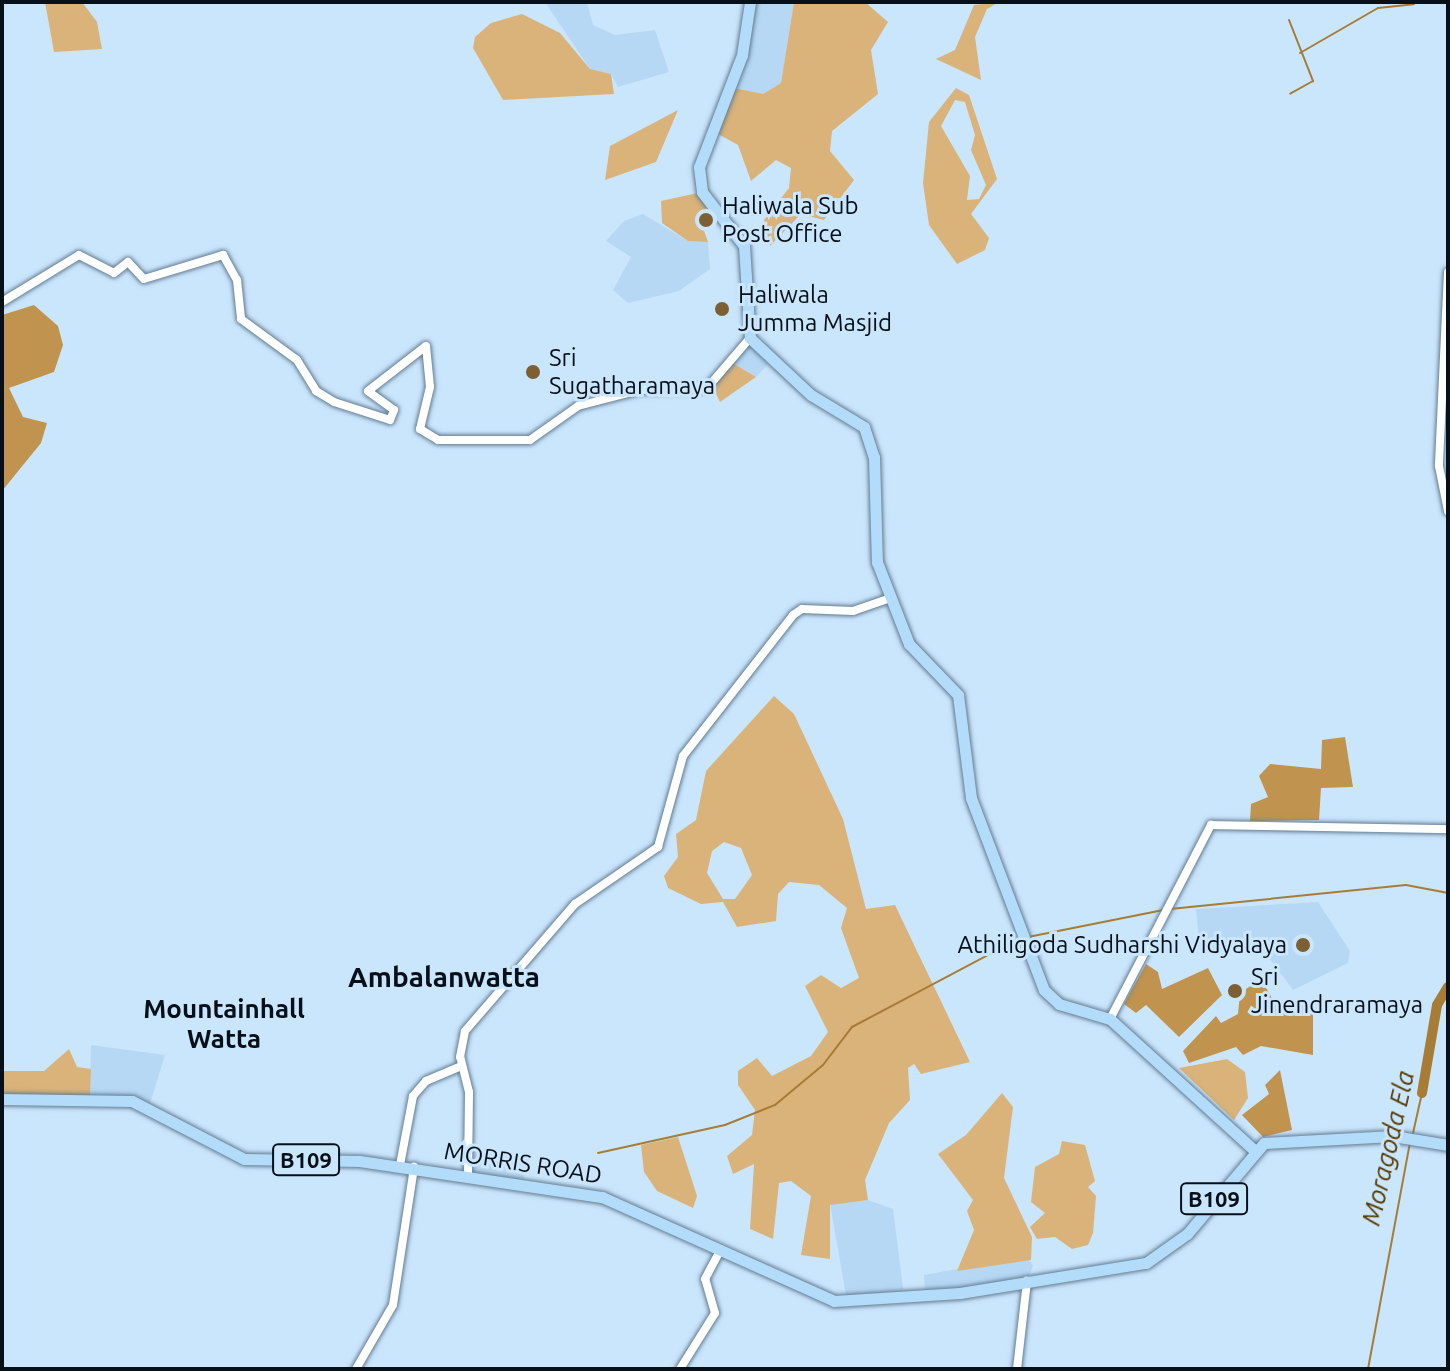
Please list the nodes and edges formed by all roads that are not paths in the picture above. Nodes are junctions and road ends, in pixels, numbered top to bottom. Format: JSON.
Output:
{"nodes":[{"id":1,"x":750,"y":2,"type":"edge"},
{"id":2,"x":1448,"y":272,"type":"edge"},
{"id":3,"x":2,"y":302,"type":"edge"},
{"id":4,"x":750,"y":338,"type":"junction"},
{"id":5,"x":1448,"y":511,"type":"edge"},
{"id":6,"x":890,"y":598,"type":"junction"},
{"id":7,"x":1448,"y":829,"type":"edge"},
{"id":8,"x":1110,"y":1019,"type":"junction"},
{"id":9,"x":462,"y":1066,"type":"junction"},
{"id":10,"x":2,"y":1099,"type":"edge"},
{"id":11,"x":1448,"y":1145,"type":"edge"},
{"id":12,"x":1253,"y":1149,"type":"junction"},
{"id":13,"x":400,"y":1165,"type":"junction"},
{"id":14,"x":414,"y":1167,"type":"junction"},
{"id":15,"x":468,"y":1176,"type":"junction"},
{"id":16,"x":720,"y":1251,"type":"junction"},
{"id":17,"x":1027,"y":1281,"type":"junction"},
{"id":18,"x":356,"y":1369,"type":"edge"},
{"id":19,"x":680,"y":1369,"type":"edge"},
{"id":20,"x":1017,"y":1369,"type":"edge"}],
"edges":[{"from":1,"to":4,"type":"main road"},
{"from":2,"to":5,"type":"street"},
{"from":3,"to":4,"type":"street"},
{"from":4,"to":6,"type":"main road"},
{"from":6,"to":8,"type":"main road"},
{"from":6,"to":9,"type":"street"},
{"from":7,"to":8,"type":"street"},
{"from":8,"to":12,"type":"main road"},
{"from":9,"to":13,"type":"street"},
{"from":9,"to":15,"type":"street"},
{"from":10,"to":13,"type":"main road","name":"MORRIS ROAD","number":"B109"},
{"from":11,"to":12,"type":"main road","number":"B109"},
{"from":12,"to":17,"type":"main road","number":"B109"},
{"from":13,"to":14,"type":"main road","name":"MORRIS ROAD","number":"B109"},
{"from":14,"to":15,"type":"main road","name":"MORRIS ROAD","number":"B109"},
{"from":14,"to":18,"type":"street"},
{"from":15,"to":16,"type":"main road","name":"MORRIS ROAD","number":"B109"},
{"from":16,"to":17,"type":"main road","name":"MORRIS ROAD","number":"B109"},
{"from":16,"to":19,"type":"street"},
{"from":17,"to":20,"type":"street"}]}
